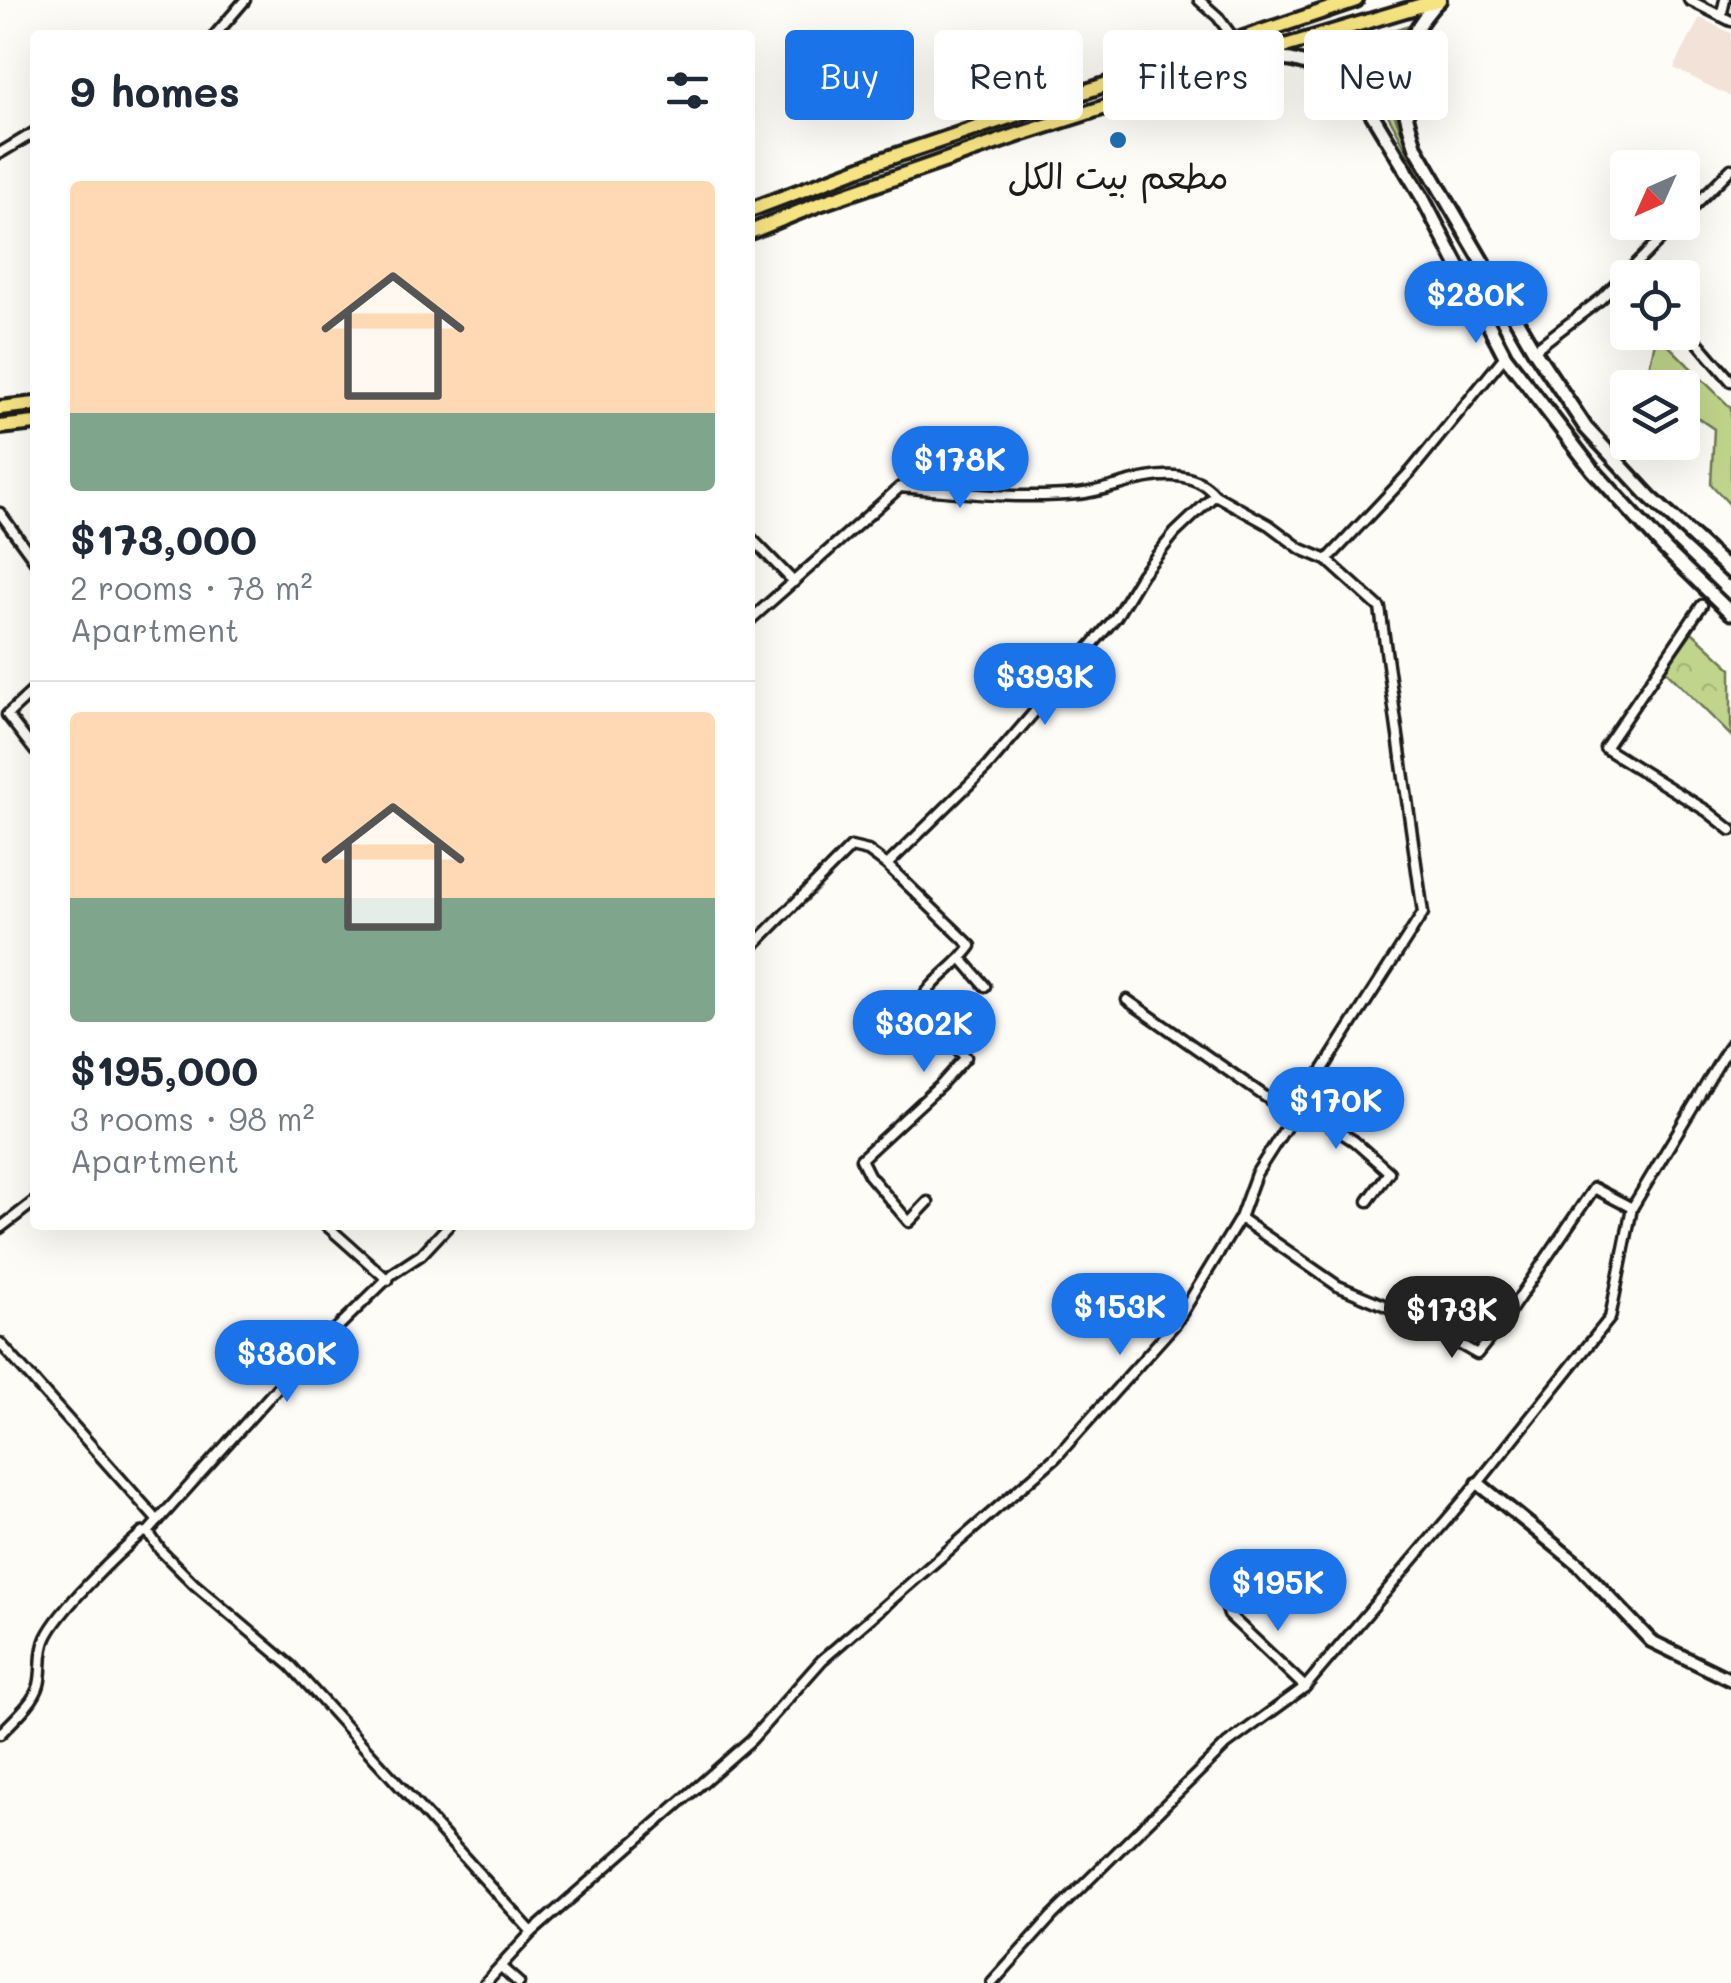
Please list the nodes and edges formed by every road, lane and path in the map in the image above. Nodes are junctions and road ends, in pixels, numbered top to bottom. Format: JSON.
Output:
{"nodes":[{"id":1,"x":244,"y":0,"type":"edge"},
{"id":2,"x":1199,"y":0,"type":"edge"},
{"id":3,"x":1356,"y":0,"type":"edge"},
{"id":4,"x":1439,"y":0,"type":"edge"},
{"id":5,"x":1689,"y":0,"type":"edge"},
{"id":6,"x":1725,"y":0,"type":"edge"},
{"id":7,"x":1721,"y":16,"type":"junction"},
{"id":8,"x":1731,"y":21,"type":"edge"},
{"id":9,"x":219,"y":30,"type":"edge"},
{"id":10,"x":1227,"y":30,"type":"edge"},
{"id":11,"x":1262,"y":30,"type":"edge"},
{"id":12,"x":1284,"y":48,"type":"edge"},
{"id":13,"x":1284,"y":59,"type":"edge"},
{"id":14,"x":1103,"y":107,"type":"edge"},
{"id":15,"x":998,"y":120,"type":"edge"},
{"id":16,"x":1018,"y":120,"type":"edge"},
{"id":17,"x":1021,"y":134,"type":"junction"},
{"id":18,"x":30,"y":135,"type":"edge"},
{"id":19,"x":0,"y":152,"type":"edge"},
{"id":20,"x":1731,"y":169,"type":"edge"},
{"id":21,"x":1436,"y":186,"type":"junction"},
{"id":22,"x":1422,"y":197,"type":"junction"},
{"id":23,"x":1700,"y":200,"type":"edge"},
{"id":24,"x":755,"y":208,"type":"edge"},
{"id":25,"x":755,"y":230,"type":"edge"},
{"id":26,"x":1660,"y":240,"type":"edge"},
{"id":27,"x":1641,"y":260,"type":"edge"},
{"id":28,"x":1610,"y":290,"type":"edge"},
{"id":29,"x":1700,"y":345,"type":"edge"},
{"id":30,"x":1534,"y":350,"type":"junction"},
{"id":31,"x":1504,"y":356,"type":"junction"},
{"id":32,"x":1731,"y":381,"type":"edge"},
{"id":33,"x":30,"y":405,"type":"edge"},
{"id":34,"x":0,"y":408,"type":"edge"},
{"id":35,"x":30,"y":424,"type":"edge"},
{"id":36,"x":0,"y":427,"type":"edge"},
{"id":37,"x":1214,"y":495,"type":"junction"},
{"id":38,"x":0,"y":513,"type":"edge"},
{"id":39,"x":755,"y":542,"type":"edge"},
{"id":40,"x":30,"y":554,"type":"edge"},
{"id":41,"x":1328,"y":560,"type":"junction"},
{"id":42,"x":1731,"y":572,"type":"edge"},
{"id":43,"x":794,"y":582,"type":"junction"},
{"id":44,"x":1702,"y":605,"type":"dead end"},
{"id":45,"x":1731,"y":612,"type":"edge"},
{"id":46,"x":755,"y":616,"type":"edge"},
{"id":47,"x":30,"y":693,"type":"edge"},
{"id":48,"x":30,"y":745,"type":"edge"},
{"id":49,"x":1731,"y":830,"type":"edge"},
{"id":50,"x":887,"y":865,"type":"junction"},
{"id":51,"x":755,"y":945,"type":"edge"},
{"id":52,"x":962,"y":959,"type":"junction"},
{"id":53,"x":986,"y":986,"type":"dead end"},
{"id":54,"x":1127,"y":1000,"type":"dead end"},
{"id":55,"x":1731,"y":1043,"type":"edge"},
{"id":56,"x":1300,"y":1106,"type":"junction"},
{"id":57,"x":1294,"y":1116,"type":"junction"},
{"id":58,"x":1368,"y":1201,"type":"dead end"},
{"id":59,"x":928,"y":1202,"type":"dead end"},
{"id":60,"x":30,"y":1206,"type":"edge"},
{"id":61,"x":1632,"y":1208,"type":"junction"},
{"id":62,"x":1240,"y":1218,"type":"junction"},
{"id":63,"x":0,"y":1228,"type":"edge"},
{"id":64,"x":332,"y":1230,"type":"edge"},
{"id":65,"x":444,"y":1230,"type":"edge"},
{"id":66,"x":388,"y":1280,"type":"junction"},
{"id":67,"x":0,"y":1344,"type":"edge"},
{"id":68,"x":1478,"y":1483,"type":"junction"},
{"id":69,"x":158,"y":1522,"type":"junction"},
{"id":70,"x":148,"y":1532,"type":"junction"},
{"id":71,"x":1223,"y":1597,"type":"dead end"},
{"id":72,"x":1731,"y":1680,"type":"edge"},
{"id":73,"x":1305,"y":1687,"type":"junction"},
{"id":74,"x":0,"y":1734,"type":"edge"},
{"id":75,"x":532,"y":1932,"type":"junction"},
{"id":76,"x":501,"y":1967,"type":"junction"},
{"id":77,"x":485,"y":1983,"type":"edge"},
{"id":78,"x":519,"y":1983,"type":"edge"},
{"id":79,"x":992,"y":1983,"type":"edge"}],
"edges":[{"from":1,"to":9,"type":"street"},
{"from":2,"to":10,"type":"street"},
{"from":3,"to":11,"type":"main road"},
{"from":4,"to":12,"type":"main road"},
{"from":4,"to":21,"type":"main road"},
{"from":5,"to":7,"type":"street"},
{"from":6,"to":7,"type":"street"},
{"from":7,"to":8,"type":"street"},
{"from":13,"to":22,"type":"main road"},
{"from":14,"to":17,"type":"main road"},
{"from":15,"to":24,"type":"main road"},
{"from":16,"to":17,"type":"main road"},
{"from":17,"to":25,"type":"main road"},
{"from":18,"to":19,"type":"street"},
{"from":20,"to":23,"type":"street"},
{"from":21,"to":22,"type":"main road"},
{"from":21,"to":30,"type":"main road"},
{"from":22,"to":31,"type":"main road"},
{"from":26,"to":27,"type":"street"},
{"from":28,"to":30,"type":"street"},
{"from":29,"to":32,"type":"street"},
{"from":30,"to":42,"type":"main road"},
{"from":31,"to":41,"type":"street"},
{"from":31,"to":45,"type":"main road"},
{"from":33,"to":34,"type":"main road"},
{"from":35,"to":36,"type":"main road"},
{"from":37,"to":41,"type":"street"},
{"from":37,"to":43,"type":"street"},
{"from":37,"to":50,"type":"street"},
{"from":38,"to":40,"type":"street"},
{"from":39,"to":43,"type":"street"},
{"from":41,"to":56,"type":"street"},
{"from":43,"to":46,"type":"street"},
{"from":44,"to":49,"type":"street"},
{"from":47,"to":48,"type":"street"},
{"from":50,"to":51,"type":"street"},
{"from":50,"to":52,"type":"street"},
{"from":52,"to":53,"type":"street"},
{"from":52,"to":59,"type":"street"},
{"from":54,"to":57,"type":"street"},
{"from":55,"to":61,"type":"street"},
{"from":56,"to":57,"type":"street"},
{"from":56,"to":58,"type":"street"},
{"from":57,"to":62,"type":"street"},
{"from":60,"to":63,"type":"street"},
{"from":61,"to":62,"type":"street"},
{"from":61,"to":68,"type":"street"},
{"from":62,"to":75,"type":"street"},
{"from":64,"to":66,"type":"street"},
{"from":65,"to":66,"type":"street"},
{"from":66,"to":69,"type":"street"},
{"from":67,"to":69,"type":"street"},
{"from":68,"to":72,"type":"street"},
{"from":68,"to":73,"type":"street"},
{"from":69,"to":70,"type":"street"},
{"from":70,"to":74,"type":"street"},
{"from":70,"to":75,"type":"street"},
{"from":71,"to":73,"type":"street"},
{"from":73,"to":79,"type":"street"},
{"from":75,"to":76,"type":"street"},
{"from":76,"to":77,"type":"street"},
{"from":76,"to":78,"type":"street"}]}
